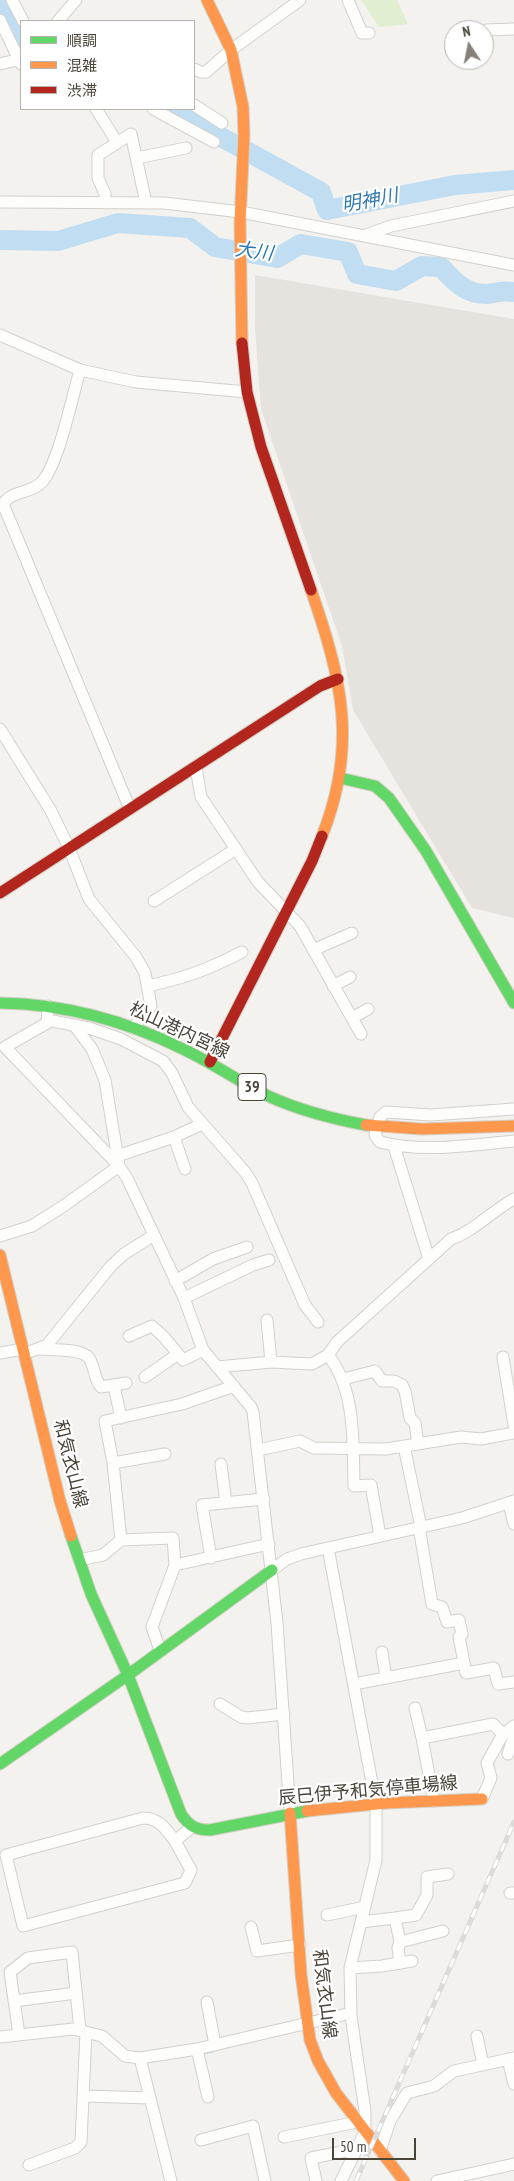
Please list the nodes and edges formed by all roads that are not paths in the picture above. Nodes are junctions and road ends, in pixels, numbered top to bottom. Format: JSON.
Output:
{"nodes":[{"id":1,"x":12,"y":0,"type":"edge"},
{"id":2,"x":76,"y":0,"type":"edge"},
{"id":3,"x":207,"y":0,"type":"edge"},
{"id":4,"x":300,"y":0,"type":"edge"},
{"id":5,"x":348,"y":0,"type":"edge"},
{"id":6,"x":0,"y":20,"type":"edge"},
{"id":7,"x":22,"y":20,"type":"edge"},
{"id":8,"x":59,"y":20,"type":"edge"},
{"id":9,"x":514,"y":29,"type":"edge"},
{"id":10,"x":494,"y":30,"type":"edge"},
{"id":11,"x":370,"y":33,"type":"dead end"},
{"id":12,"x":231,"y":50,"type":"junction"},
{"id":13,"x":20,"y":61,"type":"edge"},
{"id":14,"x":0,"y":64,"type":"edge"},
{"id":15,"x":195,"y":70,"type":"edge"},
{"id":16,"x":195,"y":106,"type":"edge"},
{"id":17,"x":97,"y":110,"type":"edge"},
{"id":18,"x":155,"y":110,"type":"edge"},
{"id":19,"x":222,"y":124,"type":"dead end"},
{"id":20,"x":117,"y":142,"type":"junction"},
{"id":21,"x":214,"y":142,"type":"dead end"},
{"id":22,"x":186,"y":148,"type":"dead end"},
{"id":23,"x":137,"y":158,"type":"junction"},
{"id":24,"x":514,"y":201,"type":"edge"},
{"id":25,"x":0,"y":202,"type":"edge"},
{"id":26,"x":105,"y":203,"type":"junction"},
{"id":27,"x":146,"y":203,"type":"junction"},
{"id":28,"x":241,"y":217,"type":"junction"},
{"id":29,"x":366,"y":235,"type":"junction"},
{"id":30,"x":514,"y":265,"type":"edge"},
{"id":31,"x":0,"y":335,"type":"edge"},
{"id":32,"x":80,"y":370,"type":"junction"},
{"id":33,"x":247,"y":392,"type":"junction"},
{"id":34,"x":1,"y":504,"type":"edge"},
{"id":35,"x":338,"y":679,"type":"junction"},
{"id":36,"x":0,"y":729,"type":"edge"},
{"id":37,"x":196,"y":767,"type":"junction"},
{"id":38,"x":340,"y":778,"type":"junction"},
{"id":39,"x":130,"y":809,"type":"junction"},
{"id":40,"x":69,"y":848,"type":"junction"},
{"id":41,"x":236,"y":849,"type":"junction"},
{"id":42,"x":0,"y":893,"type":"edge"},
{"id":43,"x":154,"y":901,"type":"dead end"},
{"id":44,"x":287,"y":911,"type":"junction"},
{"id":45,"x":352,"y":933,"type":"dead end"},
{"id":46,"x":313,"y":950,"type":"junction"},
{"id":47,"x":242,"y":952,"type":"dead end"},
{"id":48,"x":350,"y":977,"type":"dead end"},
{"id":49,"x":147,"y":986,"type":"junction"},
{"id":50,"x":333,"y":986,"type":"junction"},
{"id":51,"x":0,"y":1002,"type":"edge"},
{"id":52,"x":514,"y":1002,"type":"edge"},
{"id":53,"x":48,"y":1006,"type":"junction"},
{"id":54,"x":368,"y":1009,"type":"dead end"},
{"id":55,"x":352,"y":1018,"type":"junction"},
{"id":56,"x":47,"y":1020,"type":"junction"},
{"id":57,"x":74,"y":1026,"type":"junction"},
{"id":58,"x":133,"y":1028,"type":"junction"},
{"id":59,"x":361,"y":1034,"type":"dead end"},
{"id":60,"x":210,"y":1062,"type":"junction"},
{"id":61,"x":514,"y":1109,"type":"edge"},
{"id":62,"x":202,"y":1124,"type":"junction"},
{"id":63,"x":514,"y":1126,"type":"edge"},
{"id":64,"x":376,"y":1127,"type":"junction"},
{"id":65,"x":174,"y":1136,"type":"junction"},
{"id":66,"x":514,"y":1141,"type":"edge"},
{"id":67,"x":394,"y":1146,"type":"junction"},
{"id":68,"x":118,"y":1161,"type":"junction"},
{"id":69,"x":185,"y":1170,"type":"dead end"},
{"id":70,"x":514,"y":1201,"type":"edge"},
{"id":71,"x":154,"y":1235,"type":"junction"},
{"id":72,"x":0,"y":1236,"type":"edge"},
{"id":73,"x":247,"y":1247,"type":"dead end"},
{"id":74,"x":0,"y":1255,"type":"edge"},
{"id":75,"x":429,"y":1259,"type":"junction"},
{"id":76,"x":268,"y":1260,"type":"dead end"},
{"id":77,"x":175,"y":1281,"type":"junction"},
{"id":78,"x":184,"y":1298,"type":"junction"},
{"id":79,"x":268,"y":1320,"type":"dead end"},
{"id":80,"x":318,"y":1322,"type":"dead end"},
{"id":81,"x":129,"y":1336,"type":"dead end"},
{"id":82,"x":37,"y":1349,"type":"junction"},
{"id":83,"x":203,"y":1350,"type":"junction"},
{"id":84,"x":23,"y":1351,"type":"junction"},
{"id":85,"x":0,"y":1353,"type":"edge"},
{"id":86,"x":178,"y":1354,"type":"junction"},
{"id":87,"x":328,"y":1355,"type":"junction"},
{"id":88,"x":503,"y":1357,"type":"dead end"},
{"id":89,"x":271,"y":1362,"type":"junction"},
{"id":90,"x":217,"y":1367,"type":"junction"},
{"id":91,"x":145,"y":1377,"type":"dead end"},
{"id":92,"x":343,"y":1379,"type":"junction"},
{"id":93,"x":234,"y":1386,"type":"junction"},
{"id":94,"x":120,"y":1418,"type":"junction"},
{"id":95,"x":514,"y":1425,"type":"edge"},
{"id":96,"x":514,"y":1432,"type":"edge"},
{"id":97,"x":418,"y":1444,"type":"junction"},
{"id":98,"x":404,"y":1446,"type":"junction"},
{"id":99,"x":258,"y":1450,"type":"junction"},
{"id":100,"x":353,"y":1450,"type":"junction"},
{"id":101,"x":165,"y":1454,"type":"dead end"},
{"id":102,"x":113,"y":1463,"type":"junction"},
{"id":103,"x":221,"y":1464,"type":"dead end"},
{"id":104,"x":264,"y":1499,"type":"junction"},
{"id":105,"x":511,"y":1502,"type":"edge"},
{"id":106,"x":226,"y":1503,"type":"junction"},
{"id":107,"x":514,"y":1524,"type":"edge"},
{"id":108,"x":420,"y":1527,"type":"junction"},
{"id":109,"x":380,"y":1536,"type":"junction"},
{"id":110,"x":121,"y":1540,"type":"junction"},
{"id":111,"x":269,"y":1544,"type":"junction"},
{"id":112,"x":328,"y":1548,"type":"junction"},
{"id":113,"x":211,"y":1558,"type":"junction"},
{"id":114,"x":79,"y":1560,"type":"junction"},
{"id":115,"x":175,"y":1565,"type":"junction"},
{"id":116,"x":272,"y":1570,"type":"junction"},
{"id":117,"x":160,"y":1650,"type":"junction"},
{"id":118,"x":382,"y":1652,"type":"dead end"},
{"id":119,"x":464,"y":1663,"type":"junction"},
{"id":120,"x":128,"y":1675,"type":"junction"},
{"id":121,"x":386,"y":1678,"type":"junction"},
{"id":122,"x":514,"y":1682,"type":"edge"},
{"id":123,"x":354,"y":1684,"type":"junction"},
{"id":124,"x":220,"y":1704,"type":"dead end"},
{"id":125,"x":416,"y":1708,"type":"dead end"},
{"id":126,"x":284,"y":1714,"type":"junction"},
{"id":127,"x":514,"y":1726,"type":"edge"},
{"id":128,"x":509,"y":1735,"type":"edge"},
{"id":129,"x":422,"y":1738,"type":"junction"},
{"id":130,"x":508,"y":1754,"type":"dead end"},
{"id":131,"x":0,"y":1764,"type":"edge"},
{"id":132,"x":482,"y":1798,"type":"joint"},
{"id":133,"x":434,"y":1801,"type":"junction"},
{"id":134,"x":376,"y":1804,"type":"junction"},
{"id":135,"x":290,"y":1813,"type":"junction"},
{"id":136,"x":192,"y":1826,"type":"junction"},
{"id":137,"x":175,"y":1841,"type":"junction"},
{"id":138,"x":448,"y":1874,"type":"dead end"},
{"id":139,"x":365,"y":1907,"type":"junction"},
{"id":140,"x":327,"y":1916,"type":"dead end"},
{"id":141,"x":395,"y":1918,"type":"junction"},
{"id":142,"x":361,"y":1922,"type":"junction"},
{"id":143,"x":251,"y":1927,"type":"dead end"},
{"id":144,"x":443,"y":1931,"type":"dead end"},
{"id":145,"x":400,"y":1942,"type":"junction"},
{"id":146,"x":300,"y":1945,"type":"junction"},
{"id":147,"x":412,"y":1961,"type":"dead end"},
{"id":148,"x":400,"y":1963,"type":"junction"},
{"id":149,"x":350,"y":1968,"type":"junction"},
{"id":150,"x":76,"y":1993,"type":"junction"},
{"id":151,"x":14,"y":2001,"type":"junction"},
{"id":152,"x":206,"y":2002,"type":"dead end"},
{"id":153,"x":351,"y":2013,"type":"junction"},
{"id":154,"x":307,"y":2024,"type":"junction"},
{"id":155,"x":83,"y":2031,"type":"junction"},
{"id":156,"x":19,"y":2035,"type":"junction"},
{"id":157,"x":476,"y":2036,"type":"dead end"},
{"id":158,"x":0,"y":2037,"type":"edge"},
{"id":159,"x":215,"y":2045,"type":"junction"},
{"id":160,"x":197,"y":2049,"type":"junction"},
{"id":161,"x":140,"y":2058,"type":"junction"},
{"id":162,"x":511,"y":2059,"type":"edge"},
{"id":163,"x":483,"y":2065,"type":"junction"},
{"id":164,"x":514,"y":2084,"type":"edge"},
{"id":165,"x":84,"y":2096,"type":"junction"},
{"id":166,"x":208,"y":2097,"type":"dead end"},
{"id":167,"x":150,"y":2098,"type":"junction"},
{"id":168,"x":357,"y":2122,"type":"junction"},
{"id":169,"x":365,"y":2132,"type":"junction"},
{"id":170,"x":284,"y":2137,"type":"dead end"},
{"id":171,"x":202,"y":2140,"type":"dead end"},
{"id":172,"x":357,"y":2150,"type":"junction"},
{"id":173,"x":380,"y":2151,"type":"junction"},
{"id":174,"x":514,"y":2164,"type":"edge"},
{"id":175,"x":28,"y":2165,"type":"dead end"},
{"id":176,"x":262,"y":2180,"type":"edge"},
{"id":177,"x":171,"y":2181,"type":"edge"},
{"id":178,"x":316,"y":2181,"type":"edge"},
{"id":179,"x":341,"y":2181,"type":"edge"},
{"id":180,"x":404,"y":2181,"type":"edge"},
{"id":181,"x":437,"y":2181,"type":"edge"}],
"edges":[{"from":1,"to":7,"type":"street"},
{"from":2,"to":8,"type":"street"},
{"from":3,"to":12,"type":"main road"},
{"from":4,"to":12,"type":"street"},
{"from":5,"to":11,"type":"street"},
{"from":6,"to":13,"type":"street"},
{"from":9,"to":10,"type":"street"},
{"from":12,"to":15,"type":"street"},
{"from":12,"to":28,"type":"main road"},
{"from":13,"to":14,"type":"street"},
{"from":16,"to":19,"type":"street"},
{"from":17,"to":20,"type":"street"},
{"from":18,"to":21,"type":"street"},
{"from":20,"to":23,"type":"street"},
{"from":20,"to":26,"type":"street"},
{"from":22,"to":23,"type":"street"},
{"from":23,"to":27,"type":"street"},
{"from":24,"to":29,"type":"street"},
{"from":25,"to":26,"type":"street"},
{"from":26,"to":27,"type":"street"},
{"from":27,"to":28,"type":"street"},
{"from":28,"to":29,"type":"street"},
{"from":28,"to":33,"type":"main road"},
{"from":29,"to":30,"type":"street"},
{"from":31,"to":32,"type":"street"},
{"from":32,"to":33,"type":"street"},
{"from":32,"to":34,"type":"street"},
{"from":33,"to":35,"type":"main road"},
{"from":34,"to":39,"type":"street"},
{"from":35,"to":37,"type":"main road"},
{"from":35,"to":38,"type":"main road"},
{"from":36,"to":40,"type":"street"},
{"from":37,"to":39,"type":"main road"},
{"from":37,"to":41,"type":"street"},
{"from":38,"to":44,"type":"main road"},
{"from":38,"to":52,"type":"main road"},
{"from":39,"to":40,"type":"main road"},
{"from":40,"to":42,"type":"main road"},
{"from":40,"to":49,"type":"street"},
{"from":41,"to":43,"type":"street"},
{"from":41,"to":44,"type":"street"},
{"from":44,"to":46,"type":"street"},
{"from":44,"to":60,"type":"main road"},
{"from":45,"to":46,"type":"street"},
{"from":46,"to":50,"type":"street"},
{"from":47,"to":49,"type":"street"},
{"from":48,"to":50,"type":"street"},
{"from":49,"to":58,"type":"street"},
{"from":50,"to":55,"type":"street"},
{"from":51,"to":53,"type":"main road","name":"松山港内宮線","number":"39"},
{"from":53,"to":56,"type":"street"},
{"from":53,"to":58,"type":"main road","name":"松山港内宮線","number":"39"},
{"from":54,"to":55,"type":"street"},
{"from":55,"to":59,"type":"street"},
{"from":56,"to":57,"type":"street"},
{"from":56,"to":68,"type":"street"},
{"from":57,"to":62,"type":"street"},
{"from":57,"to":68,"type":"street"},
{"from":58,"to":60,"type":"main road","name":"松山港内宮線","number":"39"},
{"from":60,"to":64,"type":"main road","name":"松山港内宮線","number":"39"},
{"from":61,"to":64,"type":"street"},
{"from":62,"to":65,"type":"street"},
{"from":62,"to":80,"type":"street"},
{"from":63,"to":64,"type":"main road","name":"松山港内宮線","number":"39"},
{"from":64,"to":67,"type":"street"},
{"from":65,"to":68,"type":"street"},
{"from":65,"to":69,"type":"street"},
{"from":66,"to":67,"type":"street"},
{"from":67,"to":75,"type":"street"},
{"from":68,"to":71,"type":"street"},
{"from":68,"to":72,"type":"street"},
{"from":70,"to":75,"type":"street"},
{"from":71,"to":77,"type":"street"},
{"from":71,"to":82,"type":"street"},
{"from":73,"to":77,"type":"street"},
{"from":74,"to":84,"type":"main road","name":"和気衣山線"},
{"from":75,"to":87,"type":"street"},
{"from":76,"to":78,"type":"street"},
{"from":77,"to":78,"type":"street"},
{"from":78,"to":83,"type":"street"},
{"from":79,"to":89,"type":"street"},
{"from":81,"to":86,"type":"street"},
{"from":82,"to":84,"type":"street"},
{"from":82,"to":94,"type":"street"},
{"from":83,"to":86,"type":"street"},
{"from":83,"to":90,"type":"street"},
{"from":84,"to":85,"type":"street"},
{"from":84,"to":114,"type":"main road","name":"和気衣山線"},
{"from":86,"to":91,"type":"street"},
{"from":87,"to":89,"type":"street"},
{"from":87,"to":92,"type":"street"},
{"from":88,"to":95,"type":"street"},
{"from":89,"to":90,"type":"street"},
{"from":90,"to":93,"type":"street"},
{"from":92,"to":97,"type":"street"},
{"from":92,"to":100,"type":"street"},
{"from":93,"to":94,"type":"street"},
{"from":93,"to":99,"type":"street"},
{"from":94,"to":102,"type":"street"},
{"from":96,"to":97,"type":"street"},
{"from":97,"to":98,"type":"street"},
{"from":98,"to":100,"type":"street"},
{"from":98,"to":108,"type":"street"},
{"from":99,"to":100,"type":"street"},
{"from":99,"to":104,"type":"street"},
{"from":100,"to":109,"type":"street"},
{"from":101,"to":102,"type":"street"},
{"from":102,"to":110,"type":"street"},
{"from":103,"to":106,"type":"street"},
{"from":104,"to":106,"type":"street"},
{"from":104,"to":111,"type":"street"},
{"from":105,"to":107,"type":"street"},
{"from":105,"to":108,"type":"street"},
{"from":106,"to":113,"type":"street"},
{"from":108,"to":109,"type":"street"},
{"from":108,"to":119,"type":"street"},
{"from":109,"to":112,"type":"street"},
{"from":110,"to":114,"type":"street"},
{"from":110,"to":115,"type":"street"},
{"from":111,"to":113,"type":"street"},
{"from":111,"to":116,"type":"street"},
{"from":112,"to":116,"type":"street"},
{"from":112,"to":123,"type":"street"},
{"from":113,"to":115,"type":"street"},
{"from":114,"to":120,"type":"main road","name":"和気衣山線"},
{"from":115,"to":117,"type":"street"},
{"from":116,"to":117,"type":"main road"},
{"from":116,"to":126,"type":"street"},
{"from":117,"to":120,"type":"main road"},
{"from":118,"to":121,"type":"street"},
{"from":119,"to":121,"type":"street"},
{"from":119,"to":122,"type":"street"},
{"from":120,"to":131,"type":"main road"},
{"from":120,"to":136,"type":"main road"},
{"from":121,"to":123,"type":"street"},
{"from":123,"to":134,"type":"street"},
{"from":124,"to":126,"type":"street"},
{"from":125,"to":129,"type":"street"},
{"from":126,"to":135,"type":"street"},
{"from":127,"to":128,"type":"street"},
{"from":128,"to":129,"type":"street"},
{"from":128,"to":130,"type":"street"},
{"from":128,"to":132,"type":"street"},
{"from":129,"to":133,"type":"street"},
{"from":132,"to":133,"type":"main road","name":"辰巳伊予和気停車場線"},
{"from":133,"to":134,"type":"main road","name":"辰巳伊予和気停車場線"},
{"from":134,"to":135,"type":"main road","name":"辰巳伊予和気停車場線"},
{"from":134,"to":139,"type":"street"},
{"from":135,"to":136,"type":"main road","name":"辰巳伊予和気停車場線"},
{"from":135,"to":146,"type":"main road","name":"和気衣山線"},
{"from":136,"to":137,"type":"street"},
{"from":137,"to":137,"type":"street"},
{"from":138,"to":141,"type":"street"},
{"from":139,"to":140,"type":"street"},
{"from":139,"to":142,"type":"street"},
{"from":141,"to":142,"type":"street"},
{"from":141,"to":145,"type":"street"},
{"from":142,"to":149,"type":"street"},
{"from":143,"to":146,"type":"street"},
{"from":144,"to":145,"type":"street"},
{"from":145,"to":148,"type":"street"},
{"from":146,"to":154,"type":"main road","name":"和気衣山線"},
{"from":147,"to":148,"type":"street"},
{"from":148,"to":149,"type":"street"},
{"from":149,"to":153,"type":"street"},
{"from":150,"to":151,"type":"street"},
{"from":150,"to":151,"type":"street"},
{"from":150,"to":155,"type":"street"},
{"from":151,"to":156,"type":"street"},
{"from":152,"to":159,"type":"street"},
{"from":153,"to":154,"type":"street"},
{"from":153,"to":169,"type":"street"},
{"from":154,"to":159,"type":"street"},
{"from":154,"to":168,"type":"main road","name":"和気衣山線"},
{"from":155,"to":156,"type":"street"},
{"from":155,"to":161,"type":"street"},
{"from":155,"to":165,"type":"street"},
{"from":156,"to":158,"type":"street"},
{"from":157,"to":163,"type":"street"},
{"from":159,"to":160,"type":"street"},
{"from":160,"to":161,"type":"street"},
{"from":160,"to":166,"type":"street"},
{"from":161,"to":167,"type":"street"},
{"from":162,"to":163,"type":"street"},
{"from":162,"to":164,"type":"street"},
{"from":163,"to":173,"type":"street"},
{"from":165,"to":167,"type":"street"},
{"from":165,"to":175,"type":"street"},
{"from":167,"to":177,"type":"street"},
{"from":168,"to":169,"type":"main road","name":"和気衣山線"},
{"from":168,"to":170,"type":"street"},
{"from":169,"to":172,"type":"street"},
{"from":169,"to":173,"type":"main road","name":"和気衣山線"},
{"from":171,"to":176,"type":"street"},
{"from":172,"to":178,"type":"street"},
{"from":172,"to":179,"type":"street"},
{"from":173,"to":180,"type":"main road","name":"和気衣山線"},
{"from":174,"to":181,"type":"street"}]}
